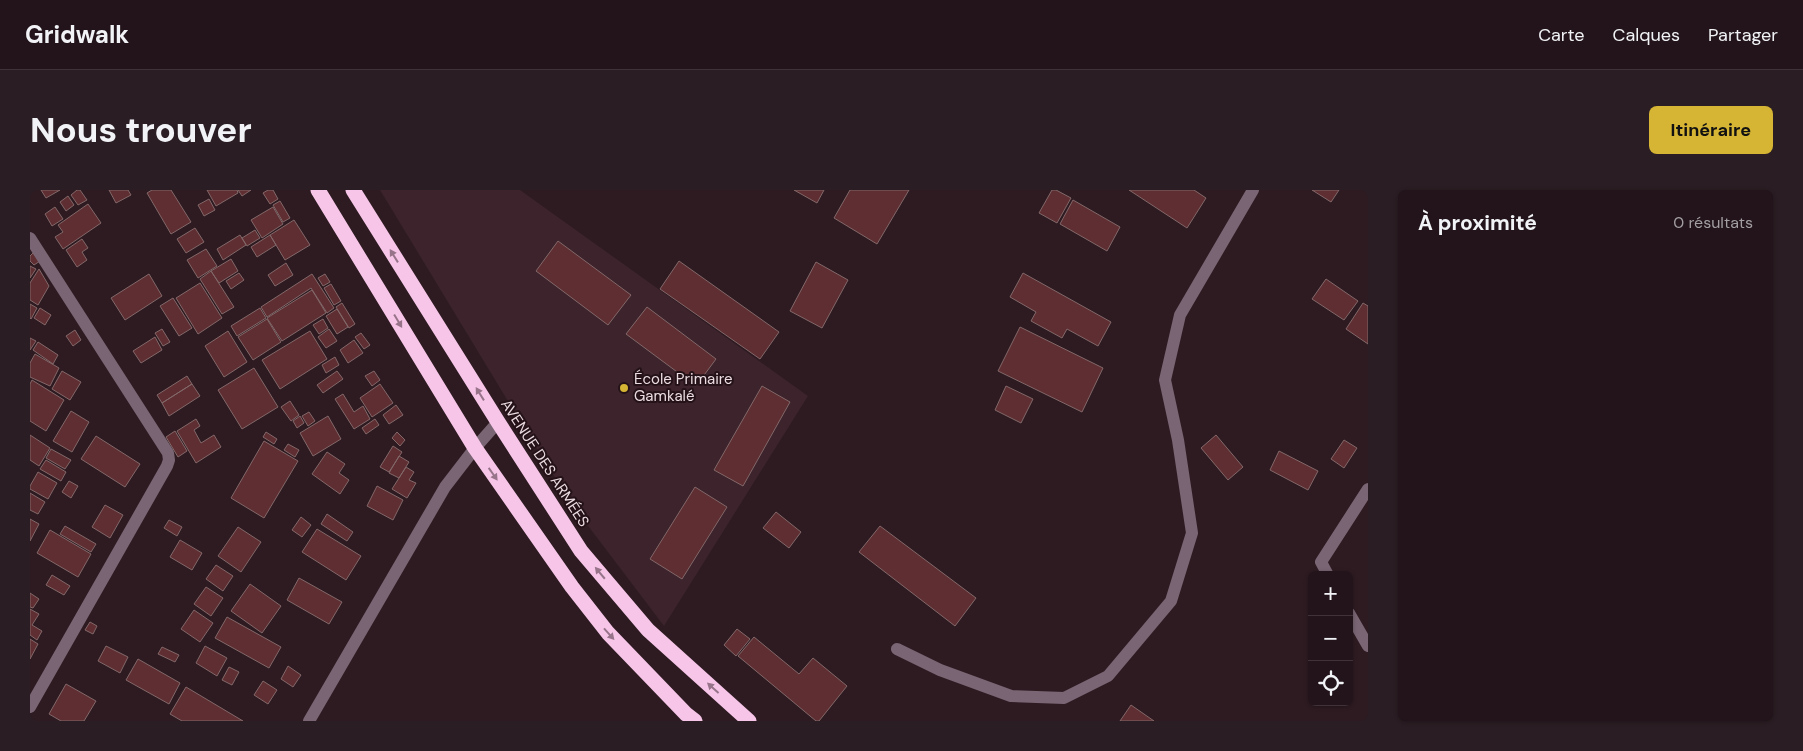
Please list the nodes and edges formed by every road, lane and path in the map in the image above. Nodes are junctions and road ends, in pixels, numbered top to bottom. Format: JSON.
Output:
{"nodes":[{"id":1,"x":318,"y":190,"type":"edge"},
{"id":2,"x":353,"y":190,"type":"edge"},
{"id":3,"x":1253,"y":190,"type":"edge"},
{"id":4,"x":30,"y":238,"type":"edge"},
{"id":5,"x":498,"y":422,"type":"junction"},
{"id":6,"x":475,"y":448,"type":"junction"},
{"id":7,"x":1368,"y":489,"type":"edge"},
{"id":8,"x":1326,"y":571,"type":"edge"},
{"id":9,"x":1351,"y":616,"type":"edge"},
{"id":10,"x":1368,"y":646,"type":"edge"},
{"id":11,"x":897,"y":649,"type":"dead end"},
{"id":12,"x":30,"y":707,"type":"edge"},
{"id":13,"x":308,"y":721,"type":"edge"},
{"id":14,"x":695,"y":721,"type":"edge"},
{"id":15,"x":750,"y":721,"type":"edge"}],
"edges":[{"from":1,"to":6,"type":"highway","one_way":true},
{"from":5,"to":2,"type":"highway","name":"AVENUE DES ARMÉES","one_way":true},
{"from":3,"to":11,"type":"street"},
{"from":4,"to":12,"type":"street"},
{"from":5,"to":6,"type":"street"},
{"from":15,"to":5,"type":"highway","name":"AVENUE DES ARMÉES","one_way":true},
{"from":6,"to":13,"type":"street"},
{"from":6,"to":14,"type":"highway","one_way":true},
{"from":7,"to":8,"type":"street"},
{"from":9,"to":10,"type":"street"}]}
